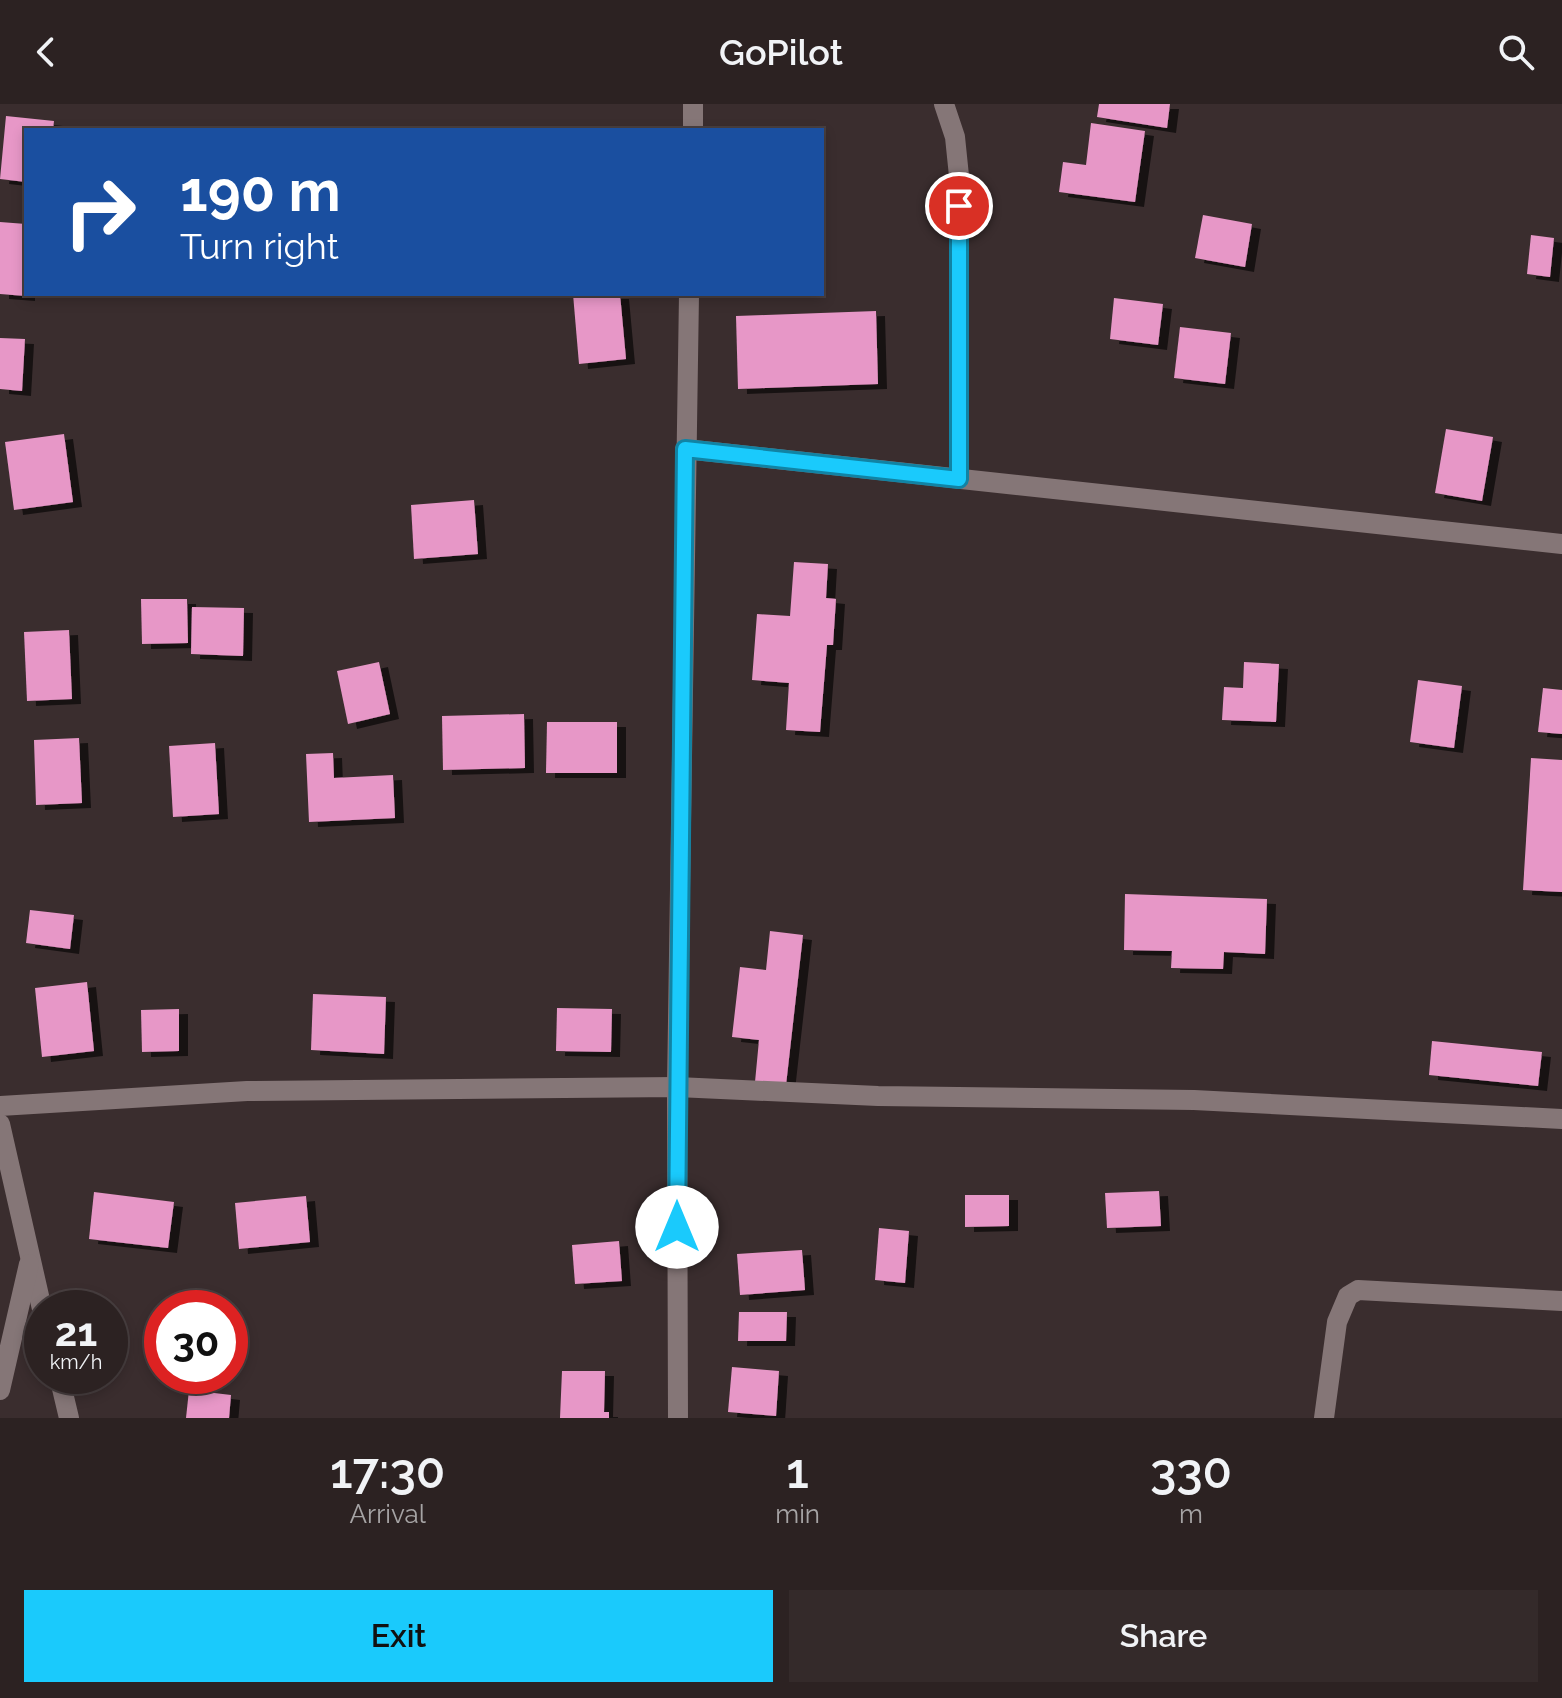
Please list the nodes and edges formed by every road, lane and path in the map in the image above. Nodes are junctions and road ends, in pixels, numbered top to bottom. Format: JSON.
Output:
{"nodes":[{"id":1,"x":693,"y":104,"type":"edge"},
{"id":2,"x":944,"y":104,"type":"edge"},
{"id":3,"x":693,"y":128,"type":"edge"},
{"id":4,"x":689,"y":296,"type":"edge"},
{"id":5,"x":685,"y":449,"type":"junction"},
{"id":6,"x":959,"y":479,"type":"junction"},
{"id":7,"x":1562,"y":544,"type":"edge"},
{"id":8,"x":677,"y":1087,"type":"junction"},
{"id":9,"x":0,"y":1106,"type":"edge"},
{"id":10,"x":1562,"y":1119,"type":"edge"},
{"id":11,"x":0,"y":1124,"type":"edge"},
{"id":12,"x":30,"y":1260,"type":"junction"},
{"id":13,"x":37,"y":1290,"type":"edge"},
{"id":14,"x":1562,"y":1301,"type":"edge"},
{"id":15,"x":0,"y":1390,"type":"edge"},
{"id":16,"x":63,"y":1394,"type":"edge"},
{"id":17,"x":69,"y":1418,"type":"edge"},
{"id":18,"x":678,"y":1418,"type":"edge"},
{"id":19,"x":1324,"y":1418,"type":"edge"}],
"edges":[{"from":1,"to":3,"type":"street"},
{"from":2,"to":6,"type":"street"},
{"from":4,"to":5,"type":"street"},
{"from":5,"to":6,"type":"street"},
{"from":5,"to":8,"type":"street"},
{"from":6,"to":7,"type":"street"},
{"from":8,"to":9,"type":"street"},
{"from":8,"to":10,"type":"street"},
{"from":8,"to":18,"type":"street"},
{"from":11,"to":12,"type":"street"},
{"from":12,"to":13,"type":"street"},
{"from":12,"to":15,"type":"street"},
{"from":14,"to":19,"type":"street"},
{"from":16,"to":17,"type":"street"}]}
